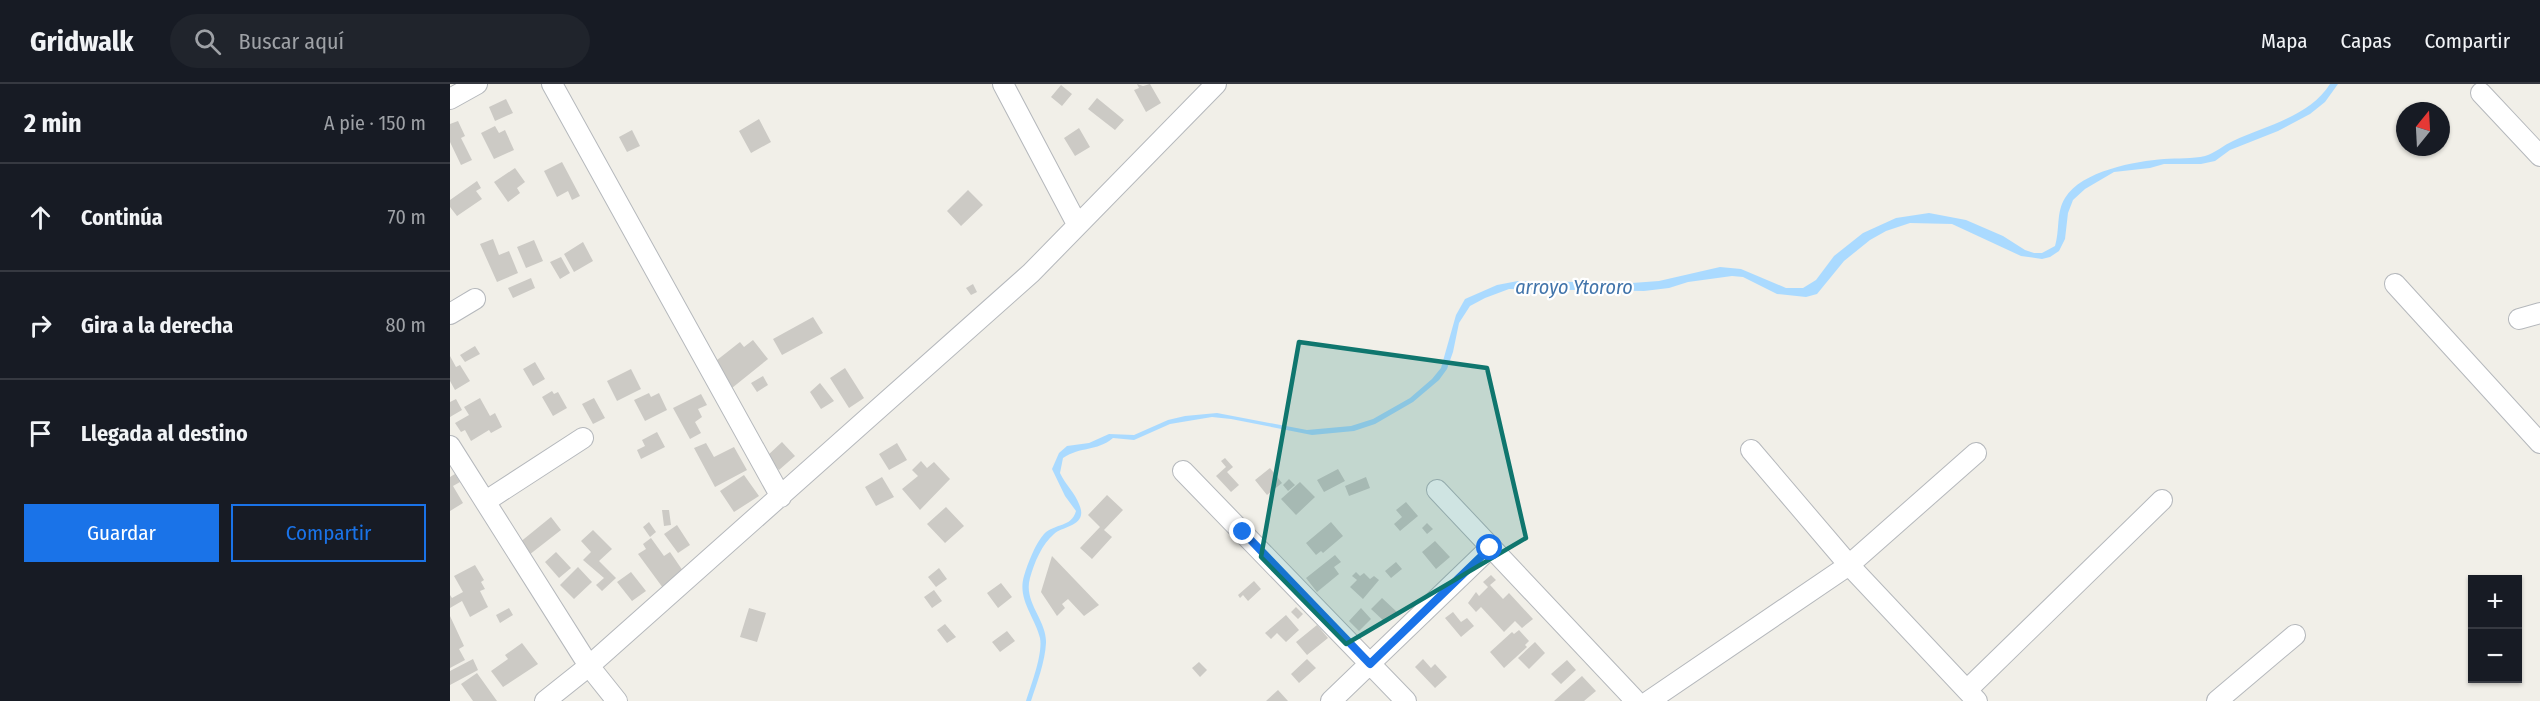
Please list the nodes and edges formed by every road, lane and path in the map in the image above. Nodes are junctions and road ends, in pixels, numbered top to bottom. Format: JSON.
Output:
{"nodes":[{"id":1,"x":477,"y":84,"type":"edge"},
{"id":2,"x":552,"y":84,"type":"edge"},
{"id":3,"x":1003,"y":84,"type":"edge"},
{"id":4,"x":1216,"y":84,"type":"edge"},
{"id":5,"x":2481,"y":93,"type":"dead end"},
{"id":6,"x":450,"y":99,"type":"edge"},
{"id":7,"x":2540,"y":156,"type":"edge"},
{"id":8,"x":1077,"y":224,"type":"junction"},
{"id":9,"x":2395,"y":284,"type":"dead end"},
{"id":10,"x":475,"y":299,"type":"dead end"},
{"id":11,"x":2540,"y":313,"type":"edge"},
{"id":12,"x":450,"y":314,"type":"edge"},
{"id":13,"x":2519,"y":319,"type":"dead end"},
{"id":14,"x":583,"y":438,"type":"dead end"},
{"id":15,"x":2540,"y":443,"type":"edge"},
{"id":16,"x":450,"y":446,"type":"edge"},
{"id":17,"x":1751,"y":450,"type":"dead end"},
{"id":18,"x":1976,"y":453,"type":"dead end"},
{"id":19,"x":1184,"y":471,"type":"dead end"},
{"id":20,"x":1437,"y":490,"type":"dead end"},
{"id":21,"x":780,"y":497,"type":"junction"},
{"id":22,"x":2162,"y":500,"type":"dead end"},
{"id":23,"x":486,"y":501,"type":"junction"},
{"id":24,"x":1490,"y":548,"type":"junction"},
{"id":25,"x":1849,"y":566,"type":"junction"},
{"id":26,"x":2295,"y":635,"type":"dead end"},
{"id":27,"x":1370,"y":664,"type":"junction"},
{"id":28,"x":589,"y":666,"type":"junction"},
{"id":29,"x":1972,"y":696,"type":"edge"},
{"id":30,"x":545,"y":701,"type":"edge"},
{"id":31,"x":617,"y":701,"type":"edge"},
{"id":32,"x":1331,"y":701,"type":"edge"},
{"id":33,"x":1406,"y":701,"type":"edge"},
{"id":34,"x":1636,"y":701,"type":"edge"},
{"id":35,"x":1649,"y":701,"type":"edge"},
{"id":36,"x":2217,"y":701,"type":"edge"}],
"edges":[{"from":1,"to":6,"type":"street"},
{"from":2,"to":21,"type":"street"},
{"from":3,"to":8,"type":"street"},
{"from":4,"to":8,"type":"street"},
{"from":5,"to":7,"type":"street"},
{"from":8,"to":21,"type":"street"},
{"from":9,"to":15,"type":"street"},
{"from":10,"to":12,"type":"street"},
{"from":11,"to":13,"type":"street"},
{"from":14,"to":23,"type":"street"},
{"from":16,"to":23,"type":"street"},
{"from":17,"to":25,"type":"street"},
{"from":18,"to":25,"type":"street"},
{"from":19,"to":27,"type":"street"},
{"from":20,"to":24,"type":"street"},
{"from":21,"to":28,"type":"street"},
{"from":22,"to":29,"type":"street"},
{"from":23,"to":28,"type":"street"},
{"from":24,"to":27,"type":"street"},
{"from":24,"to":34,"type":"street"},
{"from":25,"to":29,"type":"street"},
{"from":25,"to":35,"type":"street"},
{"from":26,"to":36,"type":"street"},
{"from":27,"to":32,"type":"street"},
{"from":27,"to":33,"type":"street"},
{"from":28,"to":30,"type":"street"},
{"from":28,"to":31,"type":"street"}]}
